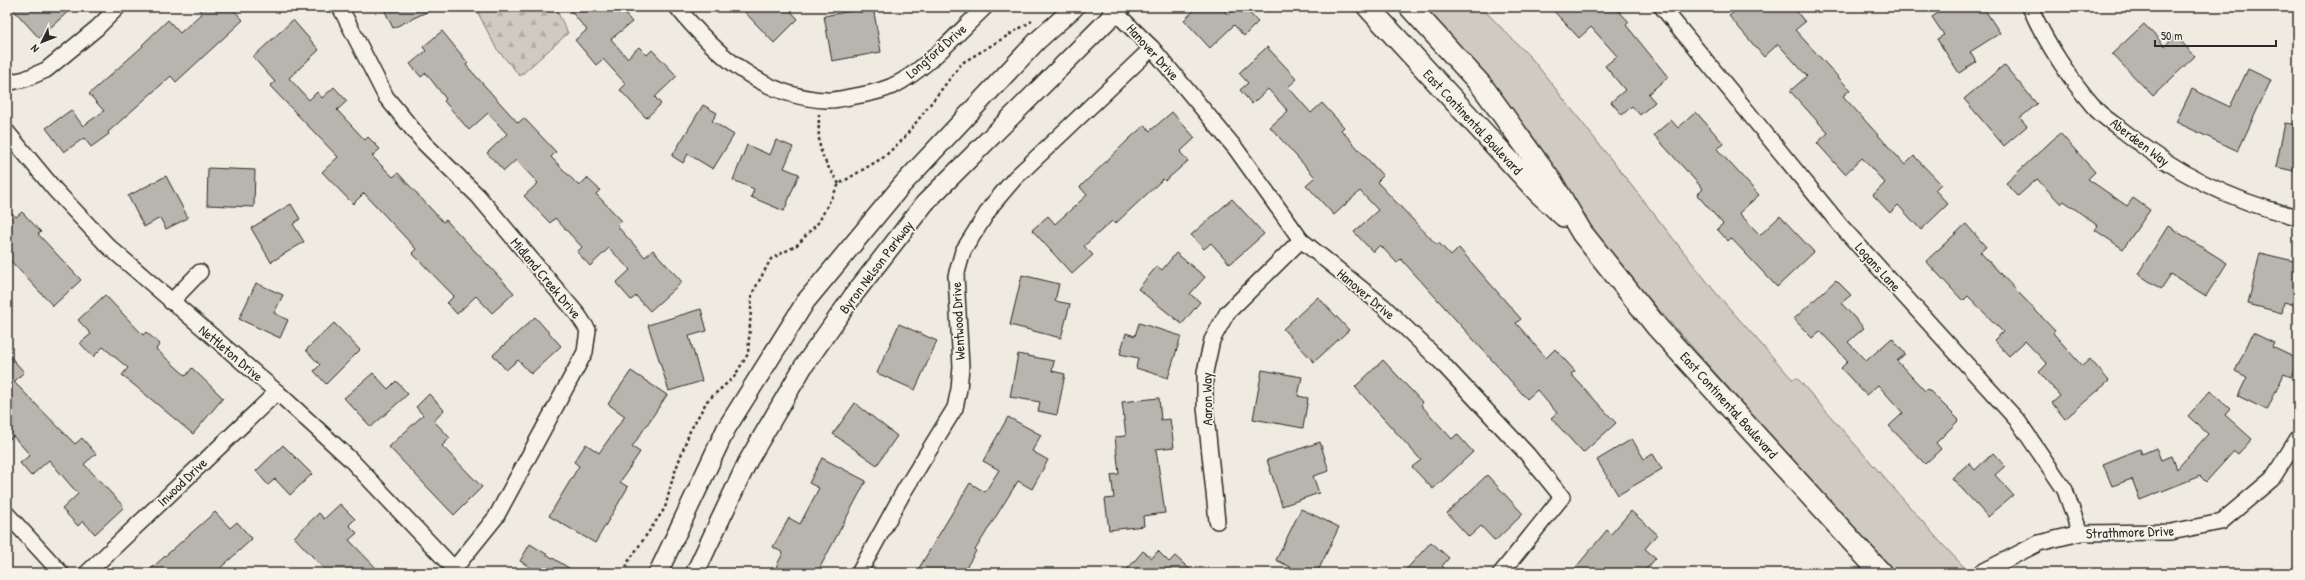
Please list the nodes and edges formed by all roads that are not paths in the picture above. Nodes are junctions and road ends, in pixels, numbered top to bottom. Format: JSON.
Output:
{"nodes":[{"id":1,"x":118,"y":7,"type":"edge"},
{"id":2,"x":340,"y":7,"type":"edge"},
{"id":3,"x":677,"y":7,"type":"edge"},
{"id":4,"x":985,"y":7,"type":"edge"},
{"id":5,"x":1075,"y":7,"type":"edge"},
{"id":6,"x":1368,"y":7,"type":"edge"},
{"id":7,"x":1410,"y":7,"type":"edge"},
{"id":8,"x":1662,"y":7,"type":"edge"},
{"id":9,"x":2030,"y":7,"type":"edge"},
{"id":10,"x":1116,"y":9,"type":"edge"},
{"id":11,"x":1152,"y":48,"type":"junction"},
{"id":12,"x":7,"y":82,"type":"edge"},
{"id":13,"x":7,"y":132,"type":"edge"},
{"id":14,"x":2298,"y":217,"type":"edge"},
{"id":15,"x":1582,"y":233,"type":"junction"},
{"id":16,"x":1301,"y":240,"type":"junction"},
{"id":17,"x":200,"y":272,"type":"dead end"},
{"id":18,"x":171,"y":302,"type":"junction"},
{"id":19,"x":277,"y":392,"type":"junction"},
{"id":20,"x":2298,"y":438,"type":"edge"},
{"id":21,"x":7,"y":514,"type":"edge"},
{"id":22,"x":1217,"y":521,"type":"dead end"},
{"id":23,"x":2080,"y":533,"type":"junction"},
{"id":24,"x":456,"y":571,"type":"edge"},
{"id":25,"x":61,"y":573,"type":"edge"},
{"id":26,"x":88,"y":573,"type":"edge"},
{"id":27,"x":658,"y":573,"type":"edge"},
{"id":28,"x":695,"y":573,"type":"edge"},
{"id":29,"x":859,"y":573,"type":"edge"},
{"id":30,"x":1501,"y":573,"type":"edge"},
{"id":31,"x":1881,"y":573,"type":"edge"},
{"id":32,"x":1980,"y":573,"type":"edge"}],
"edges":[{"from":1,"to":12,"type":"street"},
{"from":2,"to":24,"type":"street","name":"Midland Creek Drive"},
{"from":3,"to":4,"type":"street","name":"Longford Drive"},
{"from":5,"to":27,"type":"street"},
{"from":6,"to":15,"type":"main road","name":"East Continental Boulevard"},
{"from":7,"to":15,"type":"main road","name":"East Continental Boulevard"},
{"from":8,"to":23,"type":"street","name":"Logans Lane"},
{"from":9,"to":14,"type":"street","name":"Aberdeen Way"},
{"from":10,"to":11,"type":"street","name":"Hanover Drive"},
{"from":10,"to":28,"type":"street","name":"Byron Nelson Parkway"},
{"from":11,"to":16,"type":"street","name":"Hanover Drive"},
{"from":11,"to":29,"type":"street","name":"Wentwood Drive"},
{"from":13,"to":18,"type":"street","name":"Nettleton Drive"},
{"from":15,"to":31,"type":"main road","name":"East Continental Boulevard"},
{"from":16,"to":22,"type":"street","name":"Aaron Way"},
{"from":16,"to":30,"type":"street","name":"Hanover Drive"},
{"from":17,"to":18,"type":"street"},
{"from":18,"to":19,"type":"street","name":"Nettleton Drive"},
{"from":19,"to":24,"type":"street","name":"Nettleton Drive"},
{"from":19,"to":26,"type":"street","name":"Inwood Drive"},
{"from":20,"to":23,"type":"street","name":"Strathmore Drive"},
{"from":21,"to":25,"type":"street"},
{"from":23,"to":32,"type":"street","name":"Strathmore Drive"}]}
